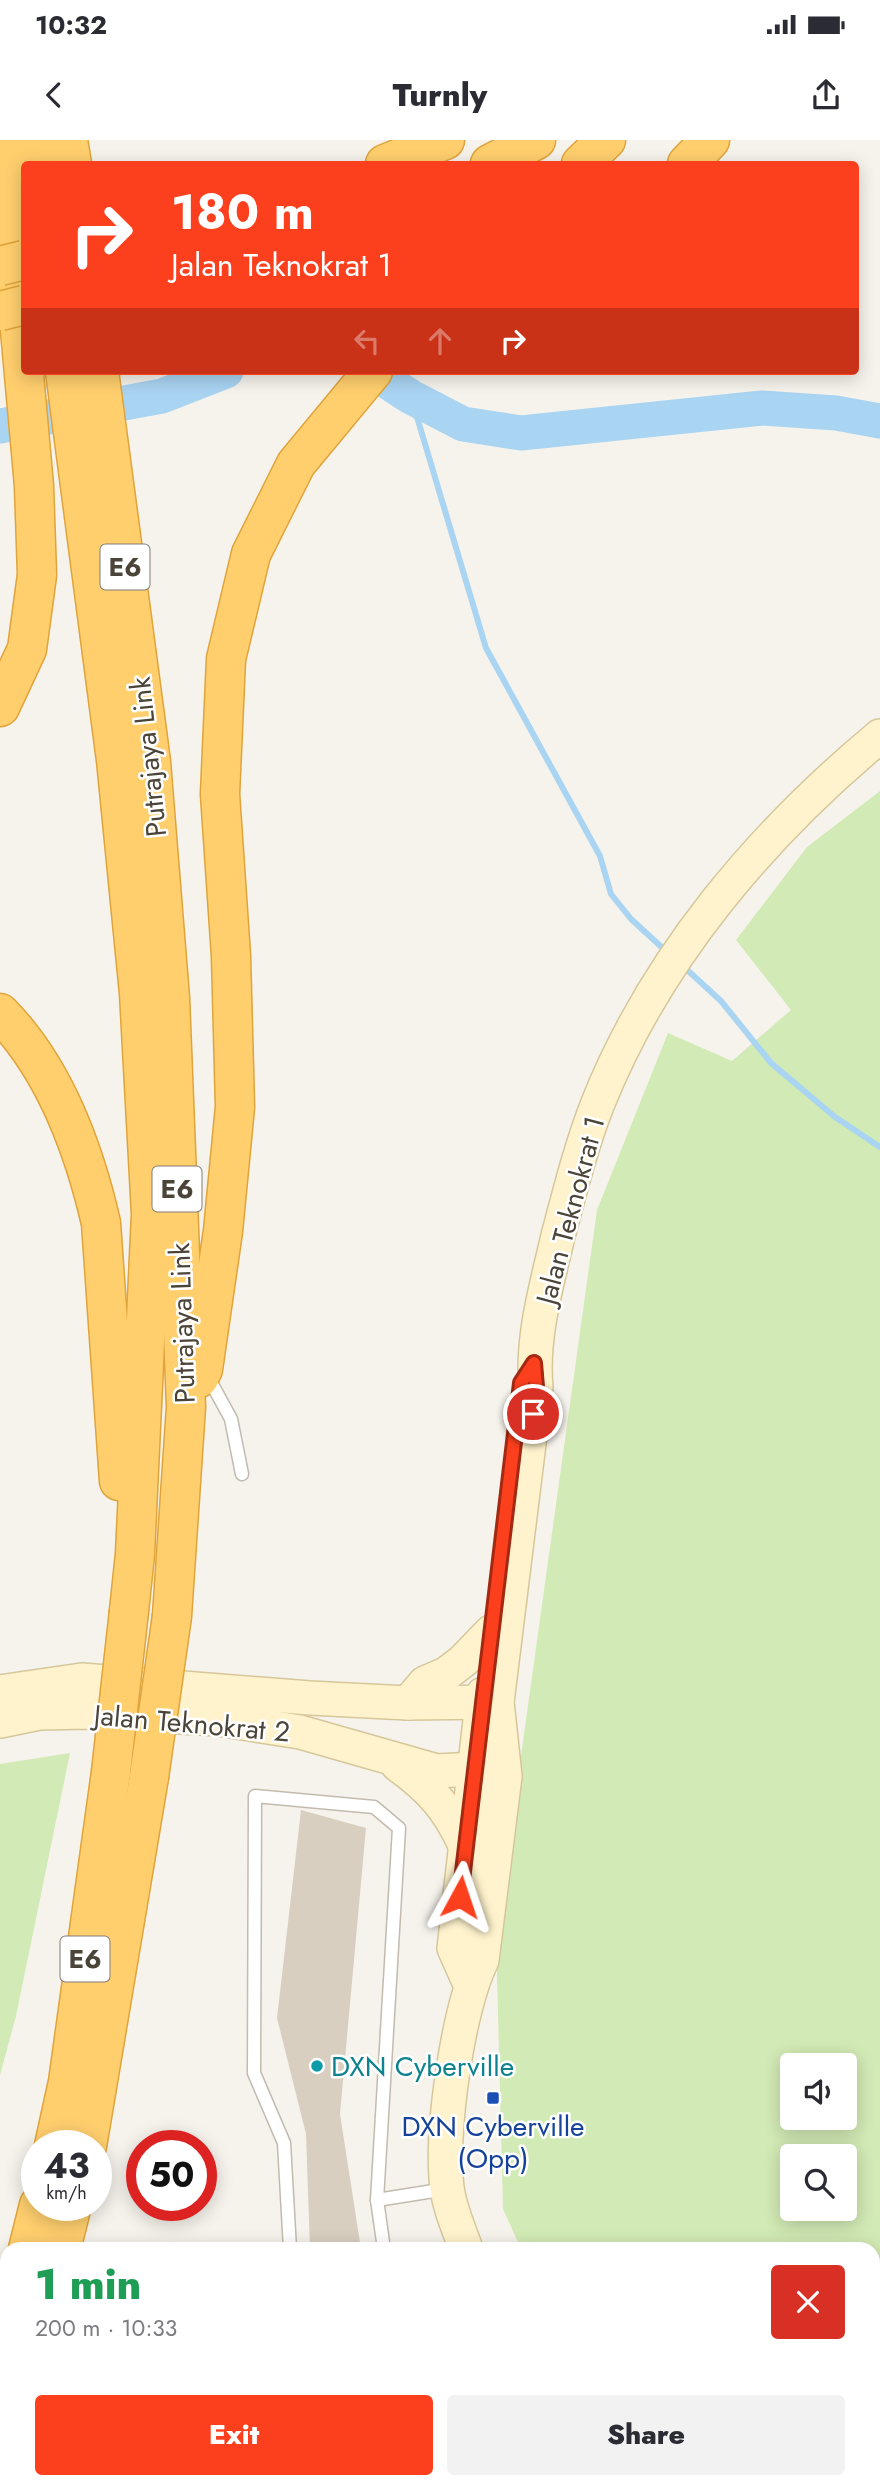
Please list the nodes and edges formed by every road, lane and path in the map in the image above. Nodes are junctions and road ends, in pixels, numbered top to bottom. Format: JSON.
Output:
{"nodes":[{"id":1,"x":3,"y":140,"type":"edge"},
{"id":2,"x":30,"y":140,"type":"edge"},
{"id":3,"x":68,"y":140,"type":"edge"},
{"id":4,"x":383,"y":140,"type":"edge"},
{"id":5,"x":536,"y":140,"type":"edge"},
{"id":6,"x":606,"y":140,"type":"edge"},
{"id":7,"x":710,"y":140,"type":"edge"},
{"id":8,"x":442,"y":142,"type":"edge"},
{"id":9,"x":34,"y":161,"type":"edge"},
{"id":10,"x":72,"y":161,"type":"edge"},
{"id":11,"x":384,"y":161,"type":"edge"},
{"id":12,"x":392,"y":161,"type":"edge"},
{"id":13,"x":496,"y":161,"type":"edge"},
{"id":14,"x":584,"y":161,"type":"edge"},
{"id":15,"x":690,"y":161,"type":"edge"},
{"id":16,"x":21,"y":261,"type":"edge"},
{"id":17,"x":0,"y":266,"type":"edge"},
{"id":18,"x":21,"y":306,"type":"edge"},
{"id":19,"x":0,"y":311,"type":"edge"},
{"id":20,"x":21,"y":348,"type":"edge"},
{"id":21,"x":23,"y":375,"type":"edge"},
{"id":22,"x":66,"y":375,"type":"edge"},
{"id":23,"x":99,"y":375,"type":"edge"},
{"id":24,"x":370,"y":375,"type":"edge"},
{"id":25,"x":0,"y":707,"type":"edge"},
{"id":26,"x":880,"y":736,"type":"edge"},
{"id":27,"x":134,"y":761,"type":"junction"},
{"id":28,"x":0,"y":1013,"type":"edge"},
{"id":29,"x":534,"y":1363,"type":"junction"},
{"id":30,"x":204,"y":1369,"type":"junction"},
{"id":31,"x":186,"y":1407,"type":"junction"},
{"id":32,"x":242,"y":1474,"type":"dead end"},
{"id":33,"x":135,"y":1554,"type":"junction"},
{"id":34,"x":491,"y":1632,"type":"junction"},
{"id":35,"x":0,"y":1692,"type":"edge"},
{"id":36,"x":490,"y":1702,"type":"junction"},
{"id":37,"x":421,"y":1703,"type":"junction"},
{"id":38,"x":0,"y":1721,"type":"edge"},
{"id":39,"x":384,"y":1755,"type":"junction"},
{"id":40,"x":437,"y":1771,"type":"junction"},
{"id":41,"x":489,"y":1773,"type":"junction"},
{"id":42,"x":464,"y":1845,"type":"junction"},
{"id":43,"x":470,"y":1984,"type":"junction"},
{"id":44,"x":58,"y":2130,"type":"edge"},
{"id":45,"x":90,"y":2130,"type":"edge"},
{"id":46,"x":447,"y":2189,"type":"junction"},
{"id":47,"x":377,"y":2200,"type":"junction"},
{"id":48,"x":35,"y":2221,"type":"edge"},
{"id":49,"x":68,"y":2221,"type":"edge"},
{"id":50,"x":30,"y":2242,"type":"edge"},
{"id":51,"x":63,"y":2242,"type":"edge"},
{"id":52,"x":290,"y":2242,"type":"edge"},
{"id":53,"x":383,"y":2242,"type":"edge"},
{"id":54,"x":464,"y":2242,"type":"edge"}],
"edges":[{"from":1,"to":20,"type":"highway","bridge":true},
{"from":2,"to":9,"type":"highway"},
{"from":3,"to":10,"type":"highway"},
{"from":4,"to":11,"type":"highway"},
{"from":5,"to":13,"type":"highway"},
{"from":6,"to":14,"type":"highway"},
{"from":7,"to":15,"type":"highway"},
{"from":8,"to":12,"type":"highway"},
{"from":16,"to":17,"type":"highway","bridge":true},
{"from":18,"to":19,"type":"highway","bridge":true},
{"from":21,"to":25,"type":"highway","bridge":true},
{"from":22,"to":27,"type":"highway","name":"Putrajaya Link","number":"E6"},
{"from":23,"to":27,"type":"highway","name":"Putrajaya Link","number":"E6"},
{"from":24,"to":30,"type":"highway"},
{"from":26,"to":29,"type":"main road","name":"Jalan Teknokrat 1"},
{"from":27,"to":31,"type":"highway","name":"Putrajaya Link","number":"E6"},
{"from":27,"to":33,"type":"highway","name":"Putrajaya Link","number":"E6"},
{"from":28,"to":33,"type":"highway"},
{"from":29,"to":34,"type":"main road","name":"Jalan Teknokrat 1"},
{"from":29,"to":36,"type":"main road","name":"Jalan Teknokrat 1"},
{"from":30,"to":31,"type":"highway"},
{"from":30,"to":32,"type":"lane"},
{"from":31,"to":45,"type":"highway","name":"Putrajaya Link","number":"E6","bridge":true},
{"from":33,"to":44,"type":"highway","name":"Putrajaya Link","number":"E6","bridge":true},
{"from":34,"to":36,"type":"main road","name":"Jalan Teknokrat 1"},
{"from":34,"to":37,"type":"main road"},
{"from":35,"to":37,"type":"main road","name":"Jalan Teknokrat 2"},
{"from":36,"to":37,"type":"main road","name":"Jalan Teknokrat 2"},
{"from":36,"to":41,"type":"main road","name":"Jalan Teknokrat 1"},
{"from":37,"to":40,"type":"main road"},
{"from":38,"to":39,"type":"main road","name":"Jalan Teknokrat 2"},
{"from":39,"to":40,"type":"main road","name":"Jalan Teknokrat 2"},
{"from":39,"to":42,"type":"main road"},
{"from":40,"to":41,"type":"main road","name":"Jalan Teknokrat 2"},
{"from":41,"to":42,"type":"main road","name":"Jalan Teknokrat 1"},
{"from":41,"to":43,"type":"main road","name":"Jalan Teknokrat 1"},
{"from":42,"to":43,"type":"main road","name":"Jalan Teknokrat 1"},
{"from":43,"to":46,"type":"main road","name":"Jalan Teknokrat 1"},
{"from":46,"to":47,"type":"lane"},
{"from":46,"to":54,"type":"main road","name":"Jalan Teknokrat 1"},
{"from":47,"to":52,"type":"lane"},
{"from":47,"to":53,"type":"lane"},
{"from":48,"to":50,"type":"highway"},
{"from":49,"to":51,"type":"highway"}]}
